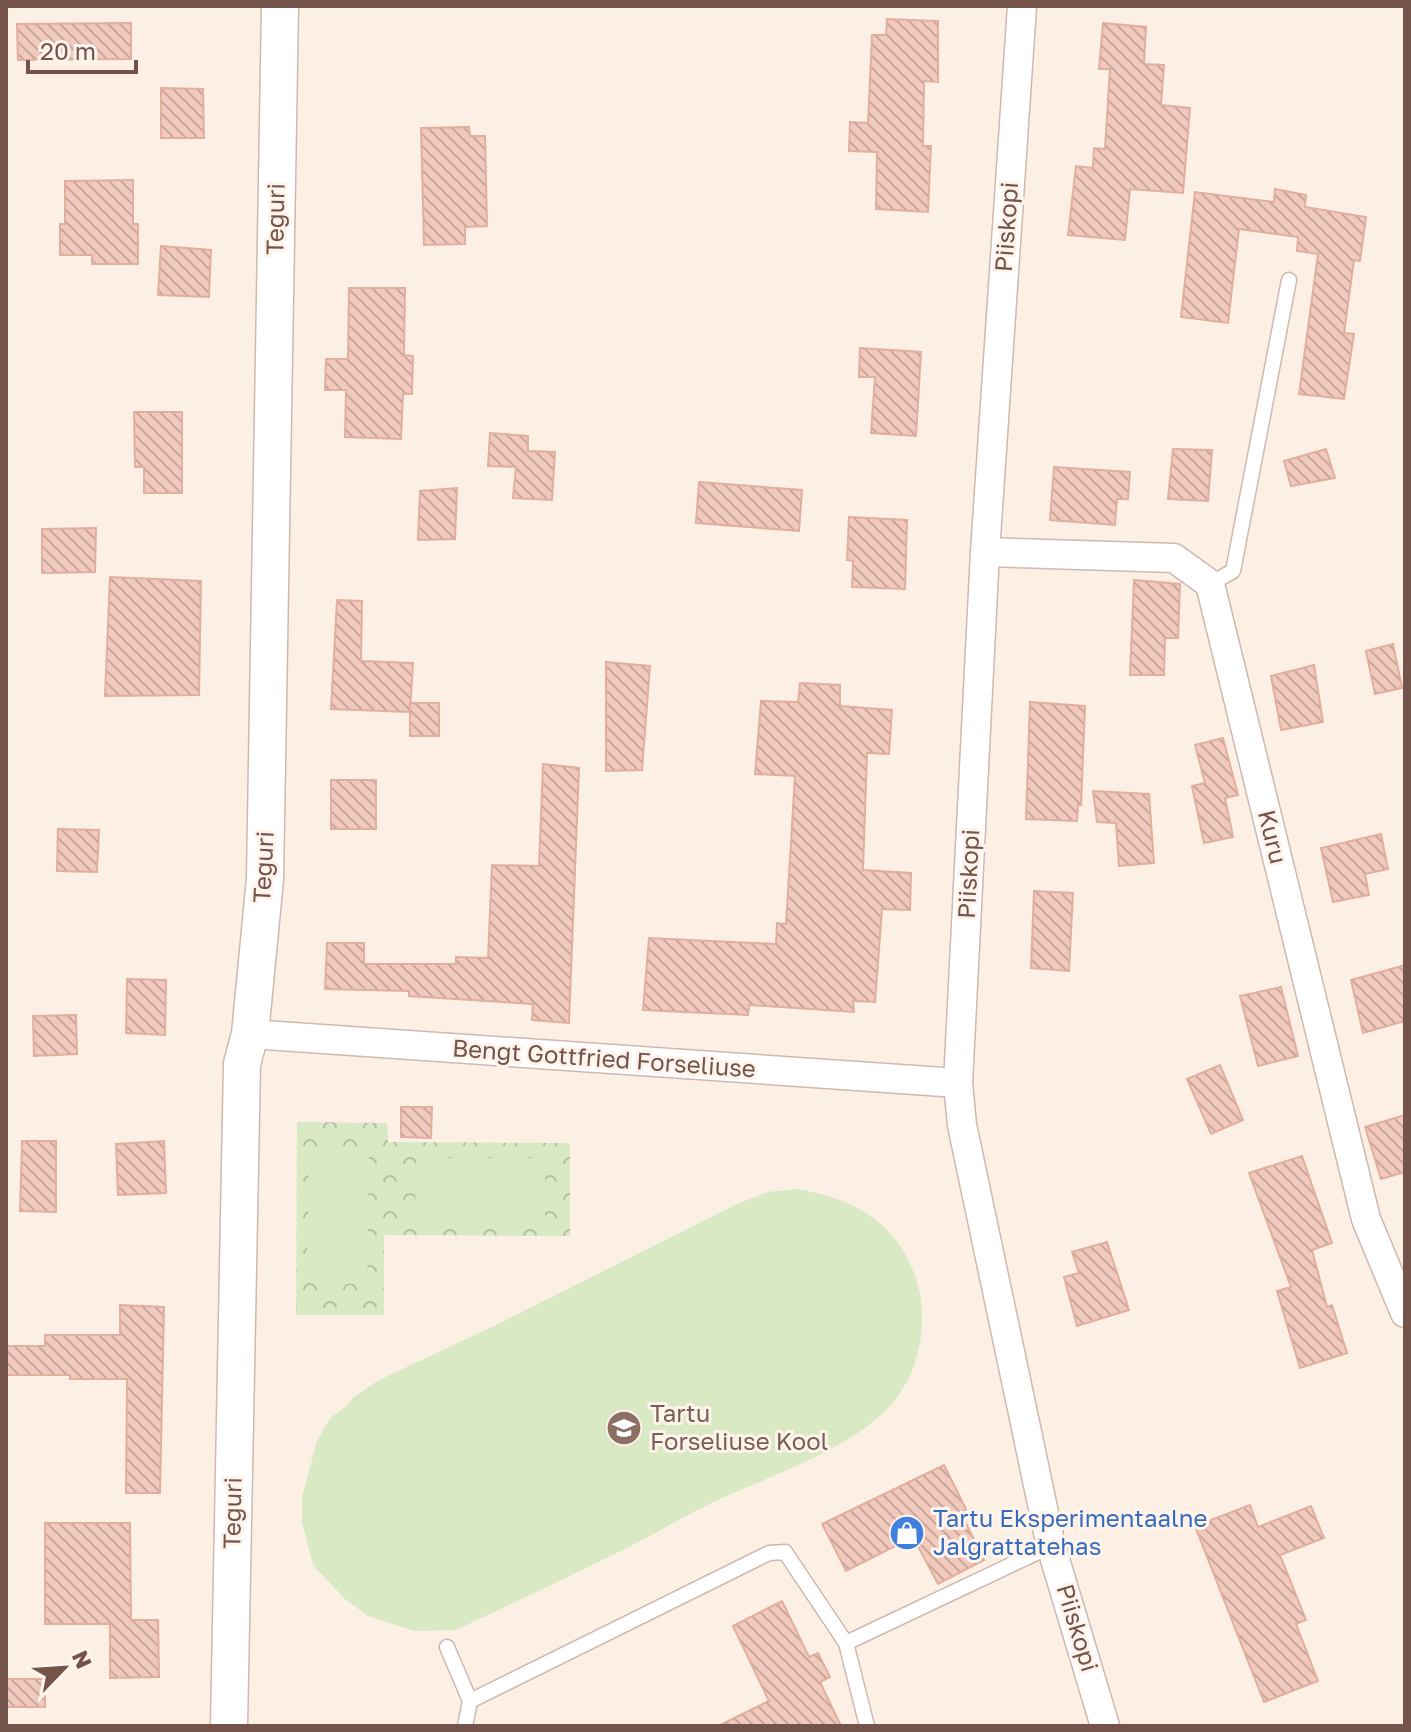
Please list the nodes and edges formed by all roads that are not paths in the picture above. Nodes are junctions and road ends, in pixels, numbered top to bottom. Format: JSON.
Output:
{"nodes":[{"id":1,"x":280,"y":6,"type":"edge"},
{"id":2,"x":1022,"y":6,"type":"edge"},
{"id":3,"x":1289,"y":280,"type":"dead end"},
{"id":4,"x":985,"y":552,"type":"junction"},
{"id":5,"x":1210,"y":584,"type":"junction"},
{"id":6,"x":250,"y":1034,"type":"junction"},
{"id":7,"x":958,"y":1083,"type":"junction"},
{"id":8,"x":1405,"y":1313,"type":"edge"},
{"id":9,"x":1051,"y":1546,"type":"junction"},
{"id":10,"x":846,"y":1643,"type":"junction"},
{"id":11,"x":447,"y":1647,"type":"dead end"},
{"id":12,"x":470,"y":1701,"type":"junction"},
{"id":13,"x":229,"y":1726,"type":"edge"},
{"id":14,"x":465,"y":1726,"type":"edge"},
{"id":15,"x":867,"y":1726,"type":"edge"},
{"id":16,"x":1105,"y":1726,"type":"edge"}],
"edges":[{"from":1,"to":6,"type":"street","name":"Teguri"},
{"from":2,"to":4,"type":"street","name":"Piiskopi"},
{"from":3,"to":5,"type":"lane"},
{"from":4,"to":5,"type":"street"},
{"from":4,"to":7,"type":"street","name":"Piiskopi"},
{"from":5,"to":8,"type":"street","name":"Kuru"},
{"from":6,"to":7,"type":"street","name":"Bengt Gottfried Forseliuse"},
{"from":6,"to":13,"type":"street","name":"Teguri"},
{"from":7,"to":9,"type":"street","name":"Piiskopi"},
{"from":9,"to":10,"type":"lane"},
{"from":9,"to":16,"type":"street","name":"Piiskopi"},
{"from":10,"to":12,"type":"lane"},
{"from":10,"to":15,"type":"lane"},
{"from":11,"to":12,"type":"lane"},
{"from":12,"to":14,"type":"lane"}]}
